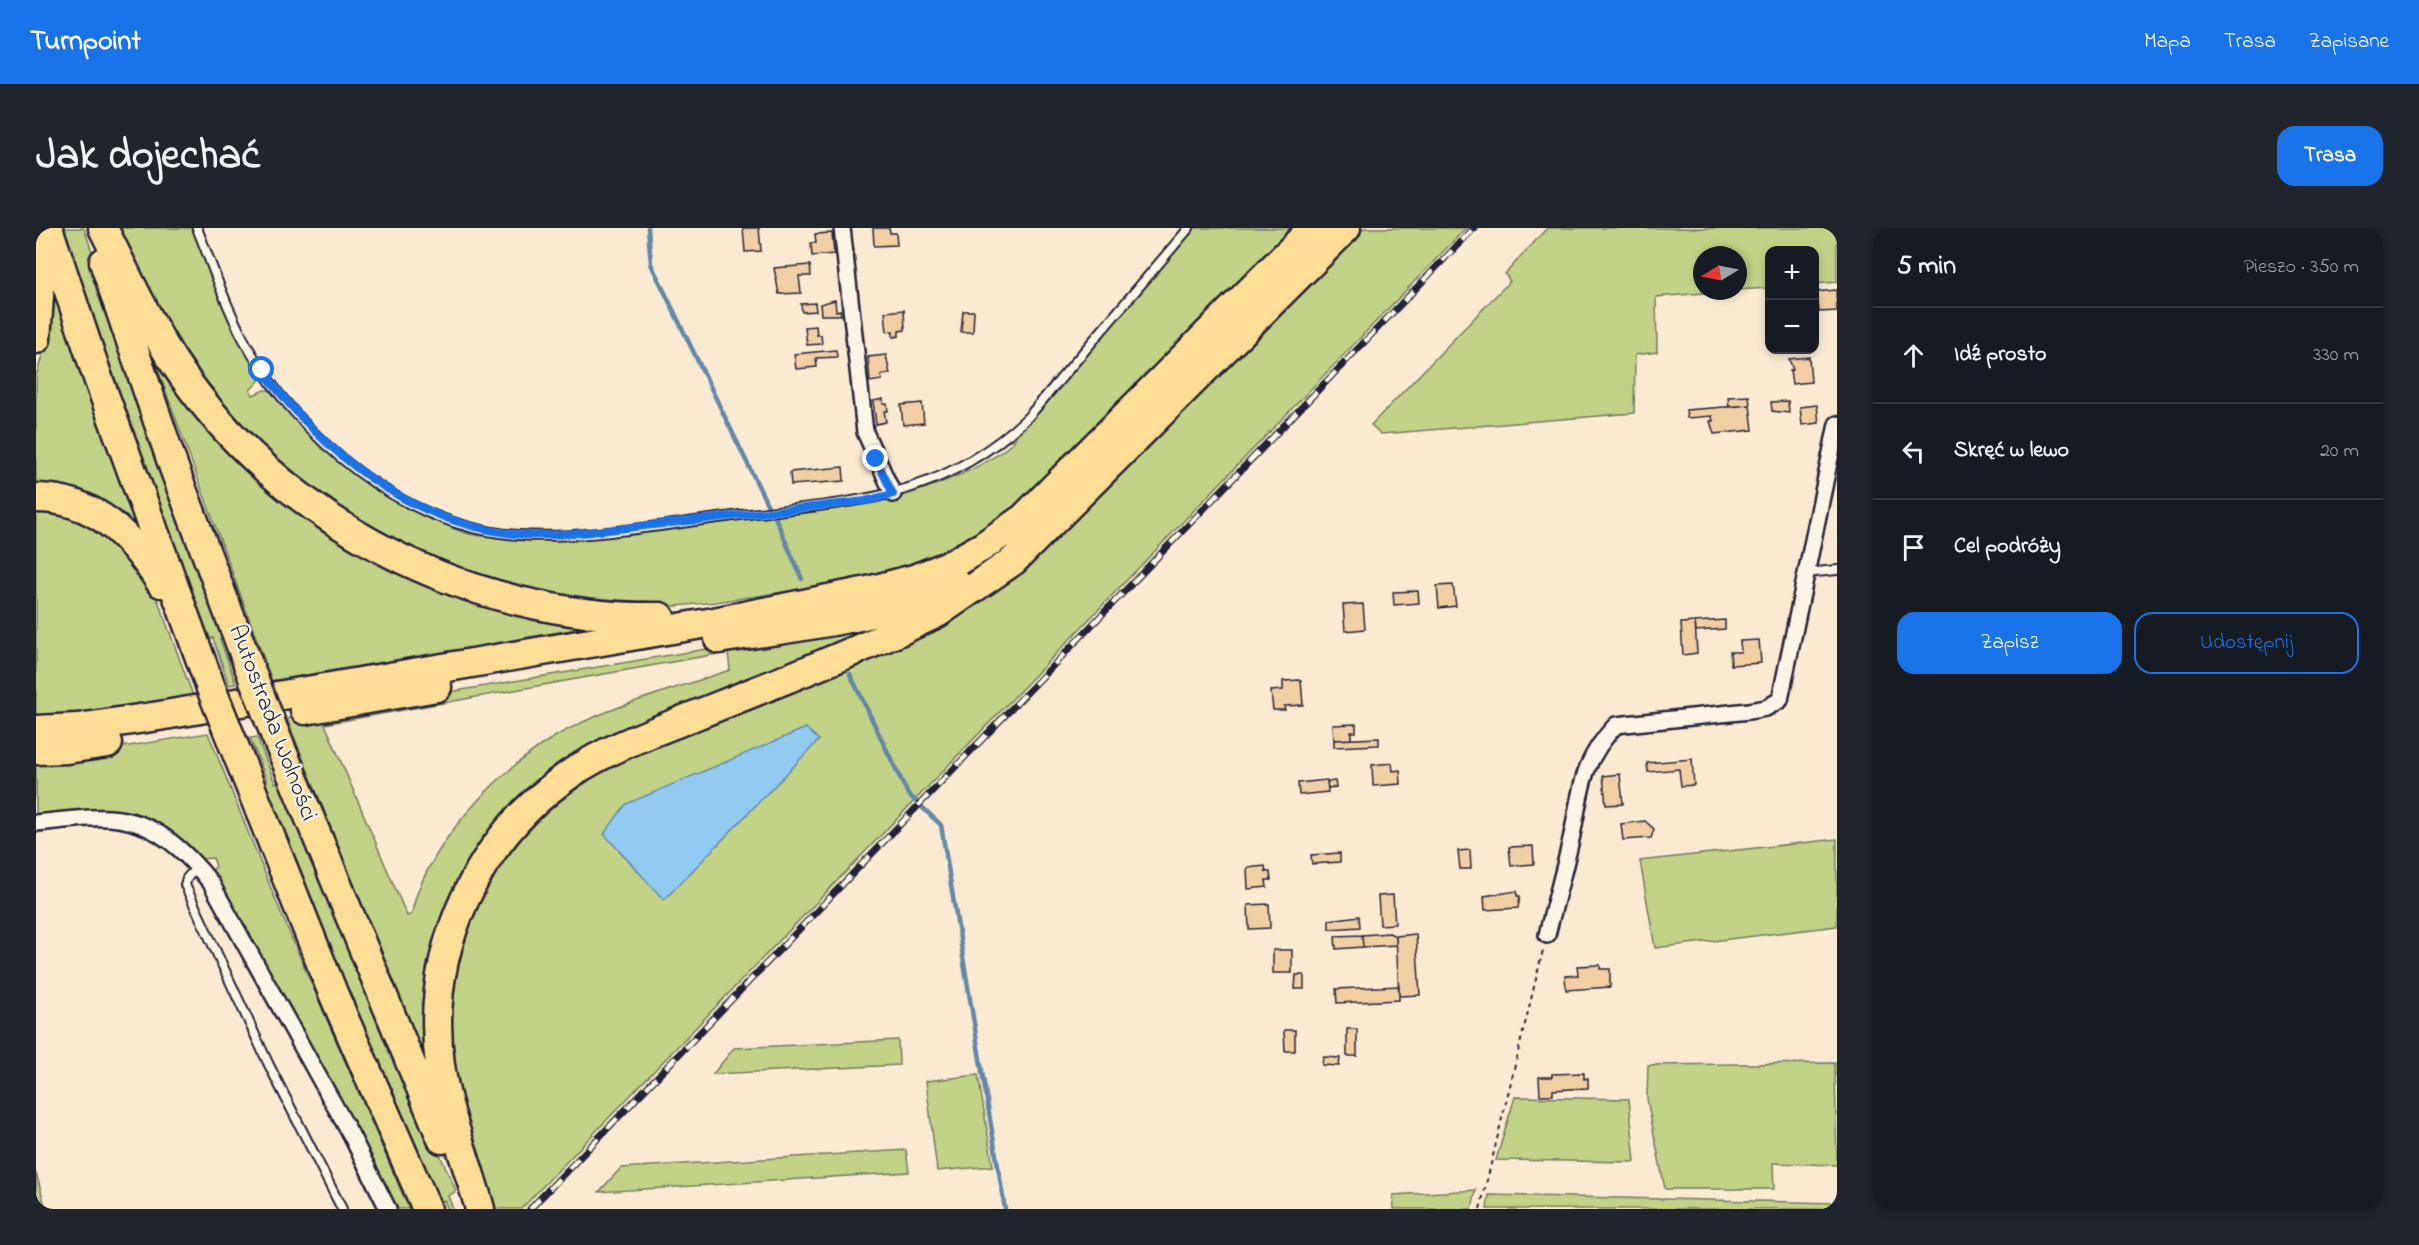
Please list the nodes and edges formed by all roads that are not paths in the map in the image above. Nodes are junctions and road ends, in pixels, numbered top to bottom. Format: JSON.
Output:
{"nodes":[{"id":1,"x":48,"y":228,"type":"edge"},
{"id":2,"x":93,"y":228,"type":"edge"},
{"id":3,"x":104,"y":228,"type":"edge"},
{"id":4,"x":197,"y":228,"type":"edge"},
{"id":5,"x":842,"y":228,"type":"edge"},
{"id":6,"x":1190,"y":228,"type":"edge"},
{"id":7,"x":1313,"y":228,"type":"edge"},
{"id":8,"x":1346,"y":228,"type":"edge"},
{"id":9,"x":36,"y":249,"type":"edge"},
{"id":10,"x":36,"y":339,"type":"edge"},
{"id":11,"x":1837,"y":424,"type":"edge"},
{"id":12,"x":893,"y":494,"type":"junction"},
{"id":13,"x":36,"y":498,"type":"edge"},
{"id":14,"x":1035,"y":538,"type":"junction"},
{"id":15,"x":1837,"y":570,"type":"edge"},
{"id":16,"x":1805,"y":573,"type":"junction"},
{"id":17,"x":788,"y":606,"type":"junction"},
{"id":18,"x":188,"y":626,"type":"junction"},
{"id":19,"x":36,"y":730,"type":"edge"},
{"id":20,"x":36,"y":750,"type":"edge"},
{"id":21,"x":36,"y":823,"type":"edge"},
{"id":22,"x":198,"y":866,"type":"junction"},
{"id":23,"x":1547,"y":935,"type":"road end"},
{"id":24,"x":342,"y":1209,"type":"edge"},
{"id":25,"x":388,"y":1209,"type":"edge"},
{"id":26,"x":427,"y":1209,"type":"edge"},
{"id":27,"x":474,"y":1209,"type":"edge"},
{"id":28,"x":480,"y":1209,"type":"edge"}],
"edges":[{"from":1,"to":18,"type":"highway","name":"Autostrada Wolności"},
{"from":2,"to":27,"type":"highway","name":"Autostrada Wolności","bridge":true},
{"from":3,"to":17,"type":"highway"},
{"from":4,"to":12,"type":"lane"},
{"from":5,"to":12,"type":"street"},
{"from":6,"to":12,"type":"lane"},
{"from":7,"to":17,"type":"highway"},
{"from":8,"to":14,"type":"highway"},
{"from":9,"to":10,"type":"highway"},
{"from":11,"to":16,"type":"street"},
{"from":13,"to":18,"type":"highway"},
{"from":14,"to":20,"type":"highway"},
{"from":14,"to":28,"type":"highway"},
{"from":15,"to":16,"type":"lane"},
{"from":16,"to":23,"type":"street"},
{"from":17,"to":19,"type":"highway"},
{"from":18,"to":26,"type":"highway","name":"Autostrada Wolności","bridge":true},
{"from":21,"to":22,"type":"street"},
{"from":22,"to":24,"type":"lane"},
{"from":22,"to":25,"type":"street"}]}
